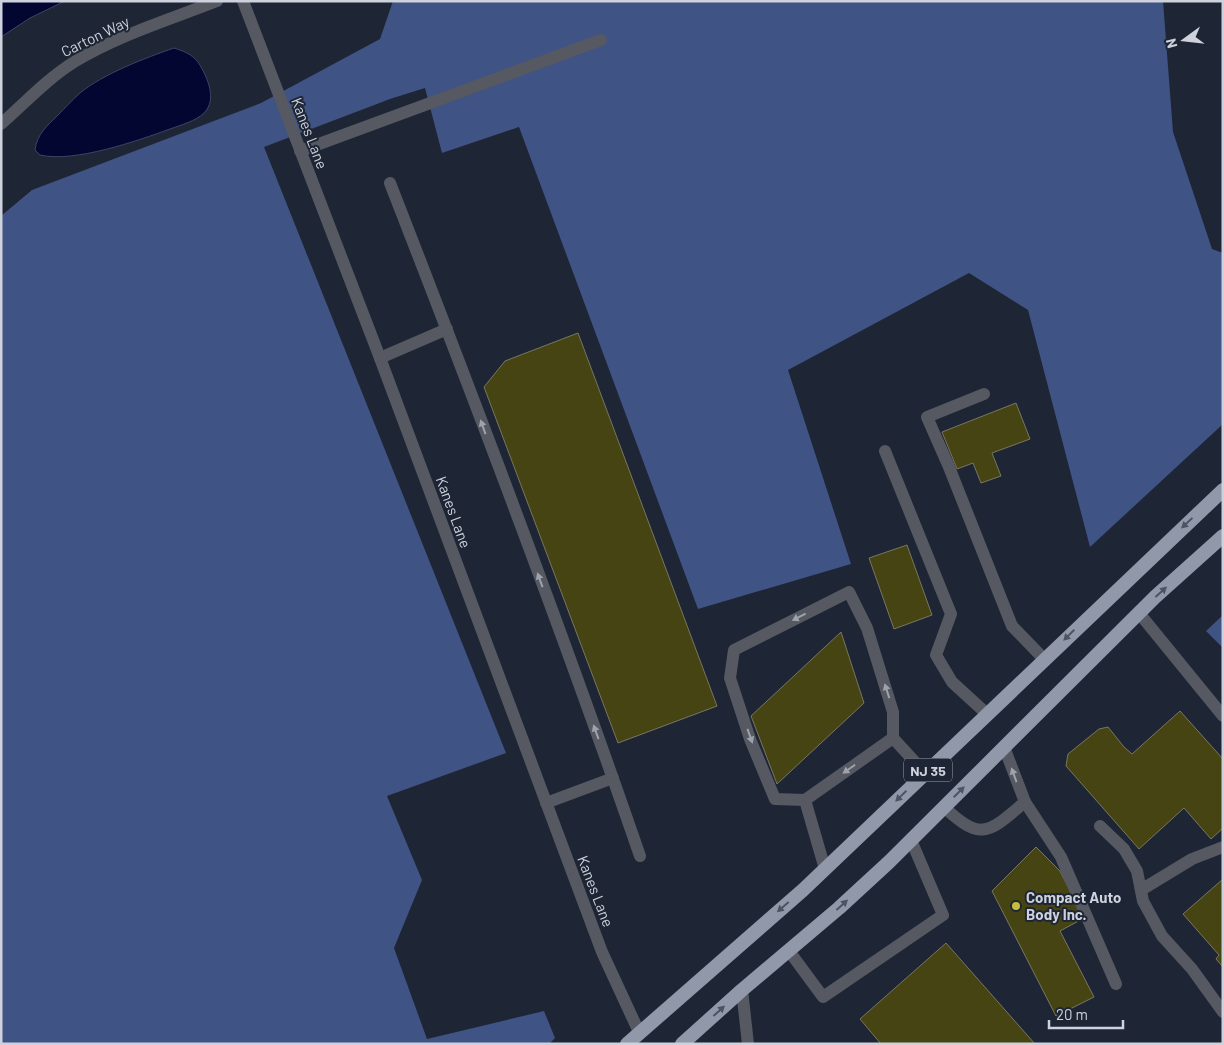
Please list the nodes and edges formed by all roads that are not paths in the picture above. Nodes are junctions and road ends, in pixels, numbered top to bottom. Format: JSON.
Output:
{"nodes":[{"id":1,"x":217,"y":1,"type":"edge"},
{"id":2,"x":243,"y":1,"type":"edge"},
{"id":3,"x":601,"y":40,"type":"dead end"},
{"id":4,"x":1,"y":124,"type":"edge"},
{"id":5,"x":300,"y":152,"type":"junction"},
{"id":6,"x":390,"y":184,"type":"dead end"},
{"id":7,"x":447,"y":329,"type":"junction"},
{"id":8,"x":380,"y":358,"type":"junction"},
{"id":9,"x":984,"y":394,"type":"dead end"},
{"id":10,"x":885,"y":451,"type":"dead end"},
{"id":11,"x":1223,"y":490,"type":"edge"},
{"id":12,"x":1223,"y":536,"type":"edge"},
{"id":13,"x":1139,"y":613,"type":"junction"},
{"id":14,"x":1044,"y":660,"type":"junction"},
{"id":15,"x":987,"y":714,"type":"junction"},
{"id":16,"x":1223,"y":716,"type":"edge"},
{"id":17,"x":892,"y":738,"type":"junction"},
{"id":18,"x":1004,"y":747,"type":"junction"},
{"id":19,"x":925,"y":773,"type":"junction"},
{"id":20,"x":613,"y":778,"type":"junction"},
{"id":21,"x":805,"y":800,"type":"junction"},
{"id":22,"x":1025,"y":802,"type":"junction"},
{"id":23,"x":546,"y":803,"type":"junction"},
{"id":24,"x":944,"y":807,"type":"junction"},
{"id":25,"x":1100,"y":826,"type":"dead end"},
{"id":26,"x":911,"y":840,"type":"junction"},
{"id":27,"x":1223,"y":847,"type":"edge"},
{"id":28,"x":640,"y":856,"type":"dead end"},
{"id":29,"x":825,"y":869,"type":"junction"},
{"id":30,"x":1141,"y":890,"type":"junction"},
{"id":31,"x":789,"y":951,"type":"junction"},
{"id":32,"x":1116,"y":984,"type":"dead end"},
{"id":33,"x":742,"y":990,"type":"junction"},
{"id":34,"x":1223,"y":1012,"type":"edge"},
{"id":35,"x":639,"y":1032,"type":"junction"},
{"id":36,"x":627,"y":1044,"type":"edge"},
{"id":37,"x":682,"y":1044,"type":"edge"},
{"id":38,"x":748,"y":1044,"type":"edge"}],
"edges":[{"from":1,"to":4,"type":"street","name":"Carton Way"},
{"from":2,"to":5,"type":"street","name":"Kanes Lane"},
{"from":3,"to":5,"type":"street"},
{"from":5,"to":8,"type":"street","name":"Kanes Lane"},
{"from":6,"to":7,"type":"street"},
{"from":7,"to":8,"type":"street"},
{"from":20,"to":7,"type":"street","one_way":true},
{"from":8,"to":23,"type":"street","name":"Kanes Lane"},
{"from":9,"to":14,"type":"street"},
{"from":10,"to":15,"type":"street"},
{"from":11,"to":14,"type":"highway","number":"NJ 35","one_way":true},
{"from":13,"to":12,"type":"highway","number":"NJ 35","one_way":true},
{"from":13,"to":16,"type":"street"},
{"from":13,"to":18,"type":"highway","number":"NJ 35"},
{"from":14,"to":15,"type":"highway","number":"NJ 35"},
{"from":15,"to":19,"type":"highway","number":"NJ 35"},
{"from":17,"to":19,"type":"street"},
{"from":17,"to":21,"type":"street","one_way":true},
{"from":17,"to":21,"type":"street","one_way":true},
{"from":22,"to":18,"type":"street","one_way":true},
{"from":24,"to":18,"type":"highway","number":"NJ 35","one_way":true},
{"from":19,"to":29,"type":"highway","number":"NJ 35","one_way":true},
{"from":20,"to":23,"type":"street"},
{"from":20,"to":28,"type":"street"},
{"from":21,"to":29,"type":"street"},
{"from":22,"to":24,"type":"street"},
{"from":22,"to":32,"type":"street"},
{"from":23,"to":35,"type":"street","name":"Kanes Lane"},
{"from":24,"to":26,"type":"highway","number":"NJ 35"},
{"from":25,"to":30,"type":"street"},
{"from":31,"to":26,"type":"highway","number":"NJ 35","one_way":true},
{"from":26,"to":31,"type":"street"},
{"from":27,"to":30,"type":"street"},
{"from":29,"to":35,"type":"highway","number":"NJ 35","one_way":true},
{"from":30,"to":34,"type":"street"},
{"from":31,"to":33,"type":"highway","number":"NJ 35"},
{"from":37,"to":33,"type":"highway","number":"NJ 35","one_way":true},
{"from":33,"to":38,"type":"street"},
{"from":35,"to":36,"type":"highway","number":"NJ 35"}]}
